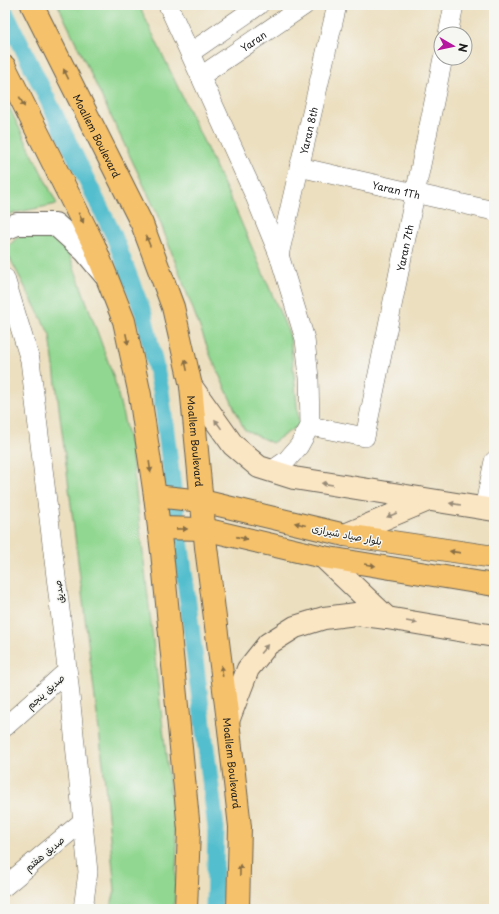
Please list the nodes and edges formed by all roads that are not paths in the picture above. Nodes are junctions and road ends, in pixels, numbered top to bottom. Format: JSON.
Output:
{"nodes":[{"id":1,"x":32,"y":5,"type":"edge"},
{"id":2,"x":168,"y":5,"type":"edge"},
{"id":3,"x":305,"y":5,"type":"edge"},
{"id":4,"x":337,"y":5,"type":"edge"},
{"id":5,"x":454,"y":5,"type":"edge"},
{"id":6,"x":252,"y":7,"type":"edge"},
{"id":7,"x":450,"y":26,"type":"edge"},
{"id":8,"x":190,"y":53,"type":"junction"},
{"id":9,"x":441,"y":66,"type":"edge"},
{"id":10,"x":5,"y":67,"type":"edge"},
{"id":11,"x":201,"y":76,"type":"junction"},
{"id":12,"x":299,"y":167,"type":"junction"},
{"id":13,"x":415,"y":193,"type":"junction"},
{"id":14,"x":494,"y":211,"type":"edge"},
{"id":15,"x":5,"y":229,"type":"edge"},
{"id":16,"x":279,"y":255,"type":"junction"},
{"id":17,"x":5,"y":278,"type":"edge"},
{"id":18,"x":107,"y":279,"type":"junction"},
{"id":19,"x":191,"y":386,"type":"junction"},
{"id":20,"x":310,"y":426,"type":"junction"},
{"id":21,"x":494,"y":461,"type":"edge"},
{"id":22,"x":271,"y":471,"type":"junction"},
{"id":23,"x":155,"y":496,"type":"junction"},
{"id":24,"x":428,"y":500,"type":"junction"},
{"id":25,"x":202,"y":501,"type":"junction"},
{"id":26,"x":489,"y":509,"type":"edge"},
{"id":27,"x":159,"y":528,"type":"junction"},
{"id":28,"x":204,"y":529,"type":"junction"},
{"id":29,"x":345,"y":535,"type":"junction"},
{"id":30,"x":323,"y":557,"type":"junction"},
{"id":31,"x":494,"y":557,"type":"edge"},
{"id":32,"x":494,"y":585,"type":"edge"},
{"id":33,"x":387,"y":618,"type":"junction"},
{"id":34,"x":494,"y":636,"type":"edge"},
{"id":35,"x":67,"y":671,"type":"junction"},
{"id":36,"x":228,"y":721,"type":"junction"},
{"id":37,"x":5,"y":727,"type":"edge"},
{"id":38,"x":83,"y":821,"type":"junction"},
{"id":39,"x":5,"y":886,"type":"edge"},
{"id":40,"x":83,"y":909,"type":"edge"},
{"id":41,"x":186,"y":909,"type":"edge"},
{"id":42,"x":238,"y":909,"type":"edge"}],
"edges":[{"from":19,"to":1,"type":"main road","name":"Moallem Boulevard","one_way":true},
{"from":2,"to":8,"type":"street"},
{"from":3,"to":11,"type":"street","name":"Yaran"},
{"from":4,"to":12,"type":"street","name":"Yaran 8th"},
{"from":5,"to":7,"type":"street"},
{"from":6,"to":8,"type":"street"},
{"from":8,"to":11,"type":"street"},
{"from":9,"to":13,"type":"street","name":"Yaran 7th"},
{"from":10,"to":18,"type":"main road","one_way":true},
{"from":11,"to":16,"type":"street"},
{"from":12,"to":13,"type":"street","name":"Yaran 1Th"},
{"from":12,"to":16,"type":"street","name":"Yaran 8th"},
{"from":13,"to":14,"type":"street","name":"Yaran 1Th"},
{"from":13,"to":20,"type":"street","name":"Yaran 7th"},
{"from":15,"to":18,"type":"street"},
{"from":16,"to":20,"type":"street"},
{"from":17,"to":35,"type":"street","name":"صدیق"},
{"from":18,"to":23,"type":"main road","one_way":true},
{"from":22,"to":19,"type":"main road","one_way":true},
{"from":19,"to":25,"type":"main road","name":"Moallem Boulevard"},
{"from":20,"to":22,"type":"street"},
{"from":21,"to":26,"type":"street"},
{"from":24,"to":22,"type":"main road","one_way":true},
{"from":23,"to":25,"type":"main road","name":"بلوار صیاد شیرازی"},
{"from":23,"to":27,"type":"main road"},
{"from":26,"to":24,"type":"main road","one_way":true},
{"from":24,"to":29,"type":"main road","one_way":true},
{"from":25,"to":28,"type":"main road","name":"Moallem Boulevard"},
{"from":29,"to":25,"type":"main road","name":"بلوار صیاد شیرازی","one_way":true},
{"from":27,"to":28,"type":"main road","one_way":true},
{"from":27,"to":41,"type":"main road"},
{"from":28,"to":30,"type":"main road","one_way":true},
{"from":36,"to":28,"type":"main road","name":"Moallem Boulevard","one_way":true},
{"from":31,"to":29,"type":"main road","name":"بلوار صیاد شیرازی","one_way":true},
{"from":30,"to":32,"type":"main road","one_way":true},
{"from":30,"to":33,"type":"main road"},
{"from":33,"to":34,"type":"main road","one_way":true},
{"from":36,"to":33,"type":"main road","one_way":true},
{"from":35,"to":37,"type":"street","name":"صدیق پنجم"},
{"from":35,"to":38,"type":"street","name":"صدیق"},
{"from":42,"to":36,"type":"main road","name":"Moallem Boulevard","one_way":true},
{"from":38,"to":39,"type":"street","name":"صدیق هفتم"},
{"from":38,"to":40,"type":"street","name":"صدیق"}]}
